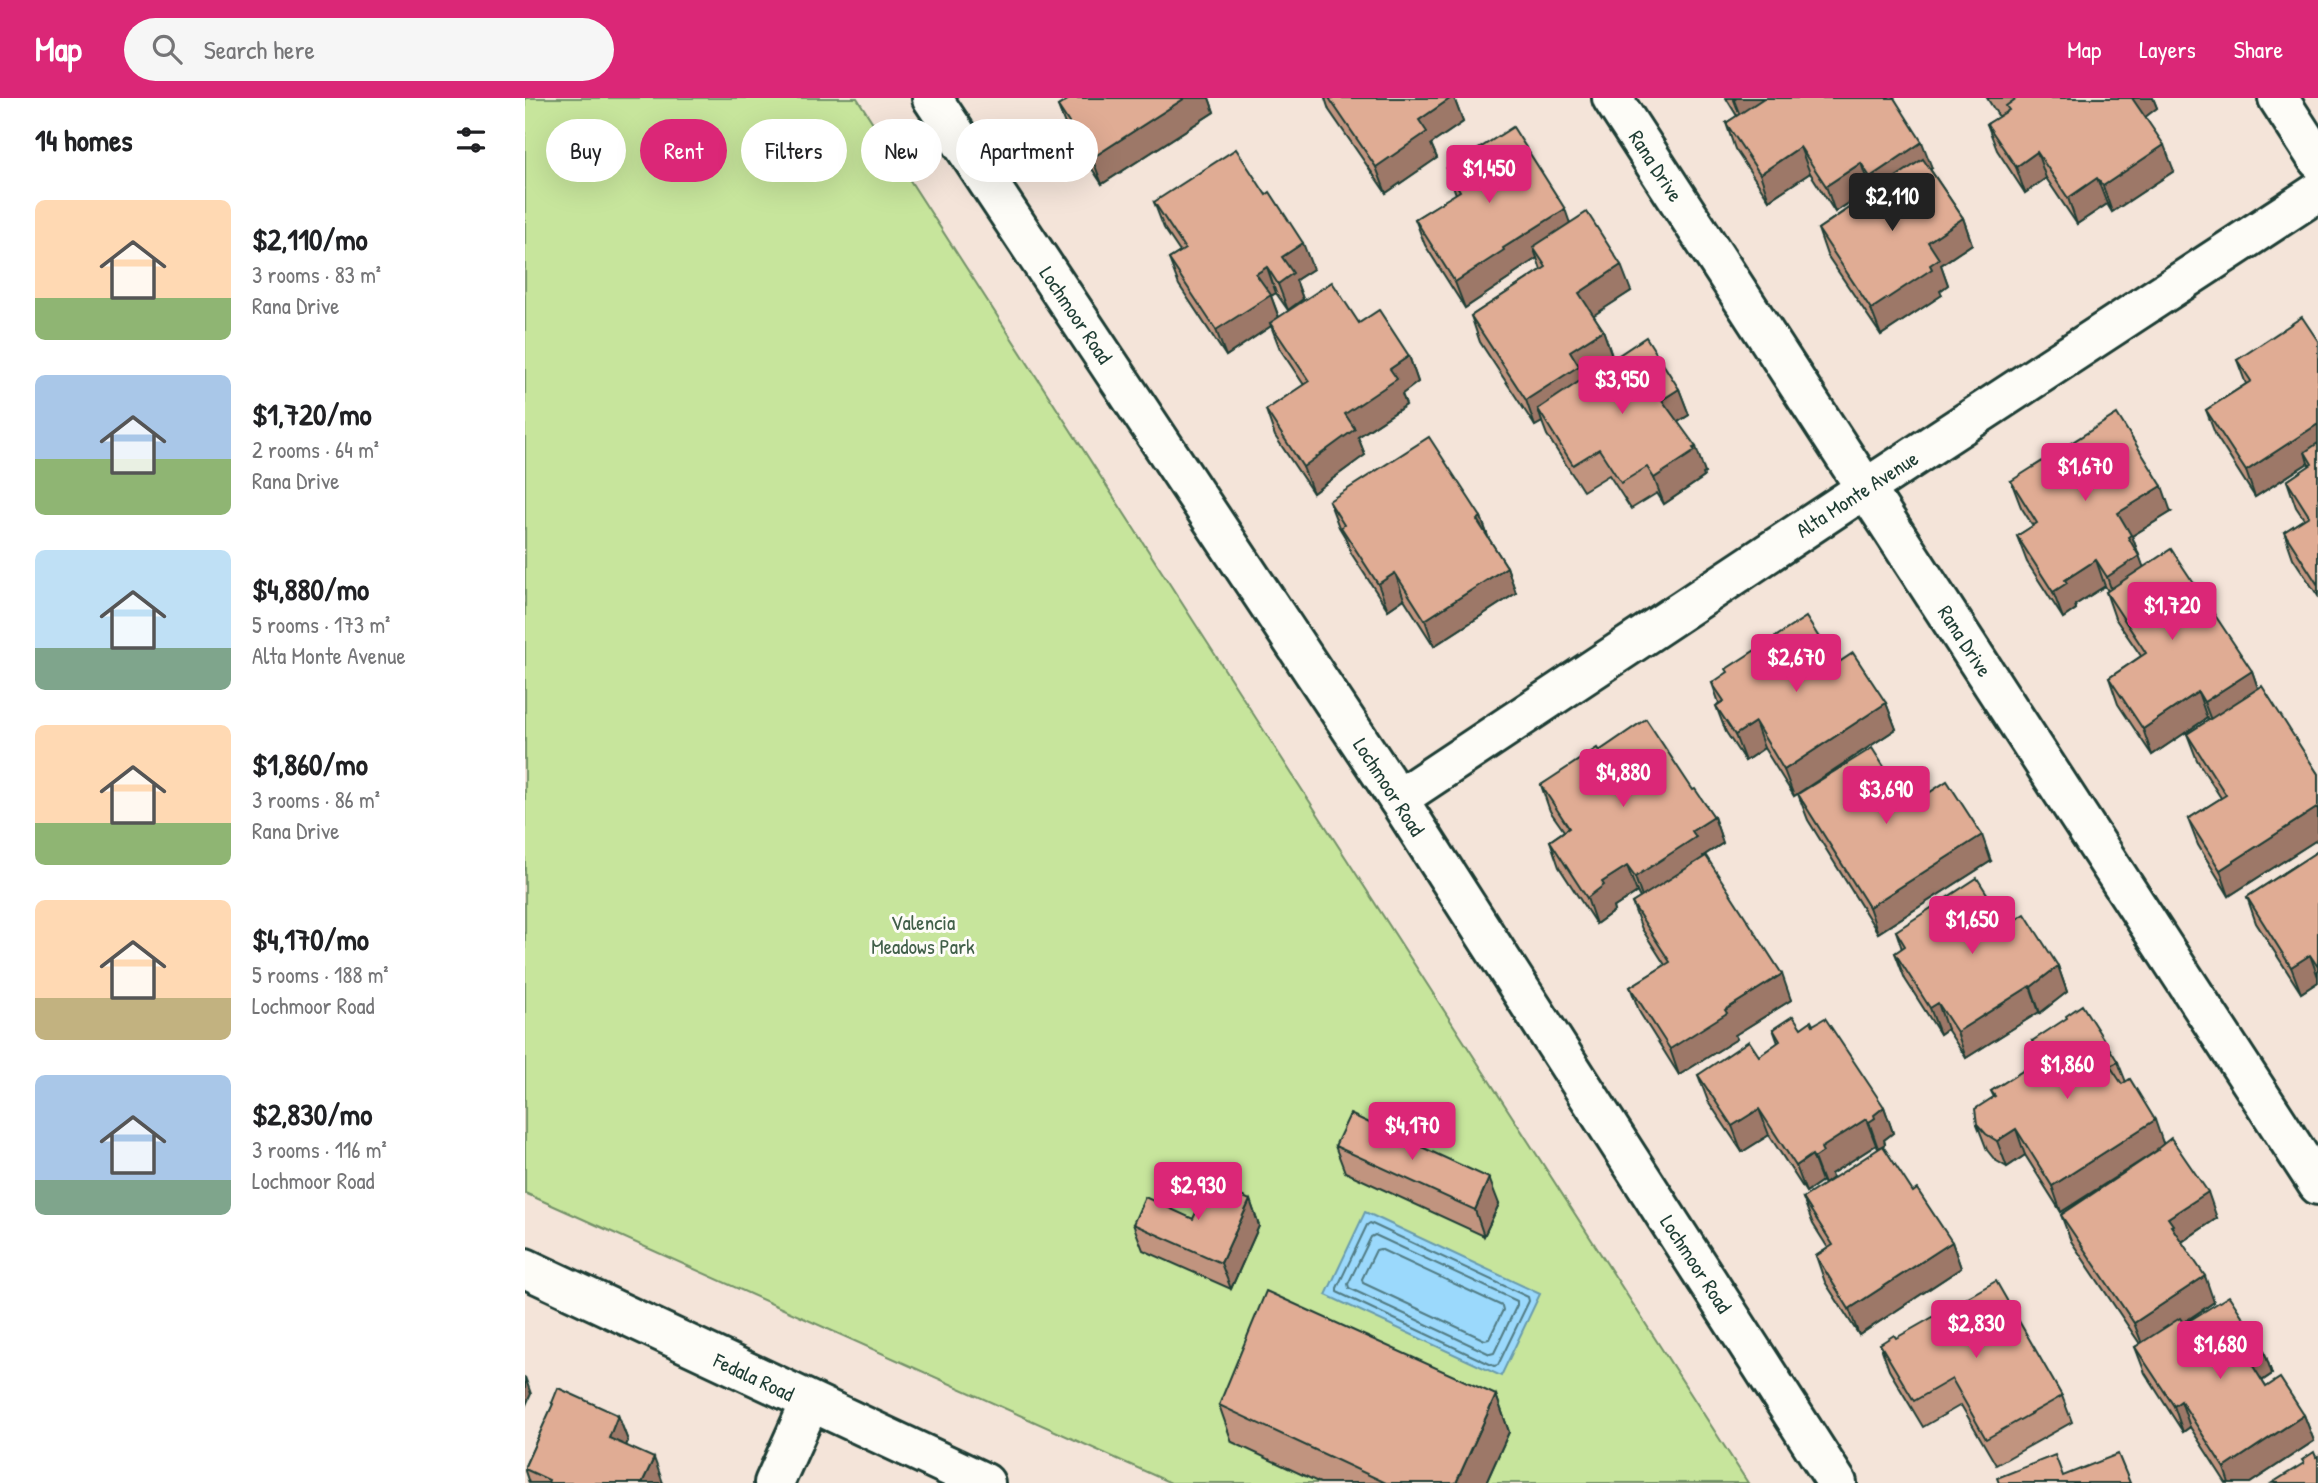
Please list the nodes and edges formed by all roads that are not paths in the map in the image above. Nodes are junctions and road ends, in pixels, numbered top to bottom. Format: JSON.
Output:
{"nodes":[{"id":1,"x":932,"y":98,"type":"edge"},
{"id":2,"x":1612,"y":98,"type":"edge"},
{"id":3,"x":2278,"y":98,"type":"edge"},
{"id":4,"x":2318,"y":160,"type":"edge"},
{"id":5,"x":2318,"y":192,"type":"edge"},
{"id":6,"x":1865,"y":488,"type":"junction"},
{"id":7,"x":1398,"y":799,"type":"junction"},
{"id":8,"x":2318,"y":1185,"type":"edge"},
{"id":9,"x":525,"y":1268,"type":"edge"},
{"id":10,"x":810,"y":1403,"type":"junction"},
{"id":11,"x":774,"y":1483,"type":"edge"},
{"id":12,"x":985,"y":1483,"type":"edge"},
{"id":13,"x":1837,"y":1483,"type":"edge"}],
"edges":[{"from":1,"to":7,"type":"street","name":"Lochmoor Road"},
{"from":2,"to":6,"type":"street","name":"Rana Drive"},
{"from":3,"to":4,"type":"street"},
{"from":5,"to":6,"type":"street","name":"Alta Monte Avenue"},
{"from":6,"to":7,"type":"street","name":"Alta Monte Avenue"},
{"from":6,"to":8,"type":"street","name":"Rana Drive"},
{"from":7,"to":13,"type":"street","name":"Lochmoor Road"},
{"from":9,"to":10,"type":"street","name":"Fedala Road"},
{"from":10,"to":11,"type":"street"},
{"from":10,"to":12,"type":"street","name":"Fedala Road"}]}
